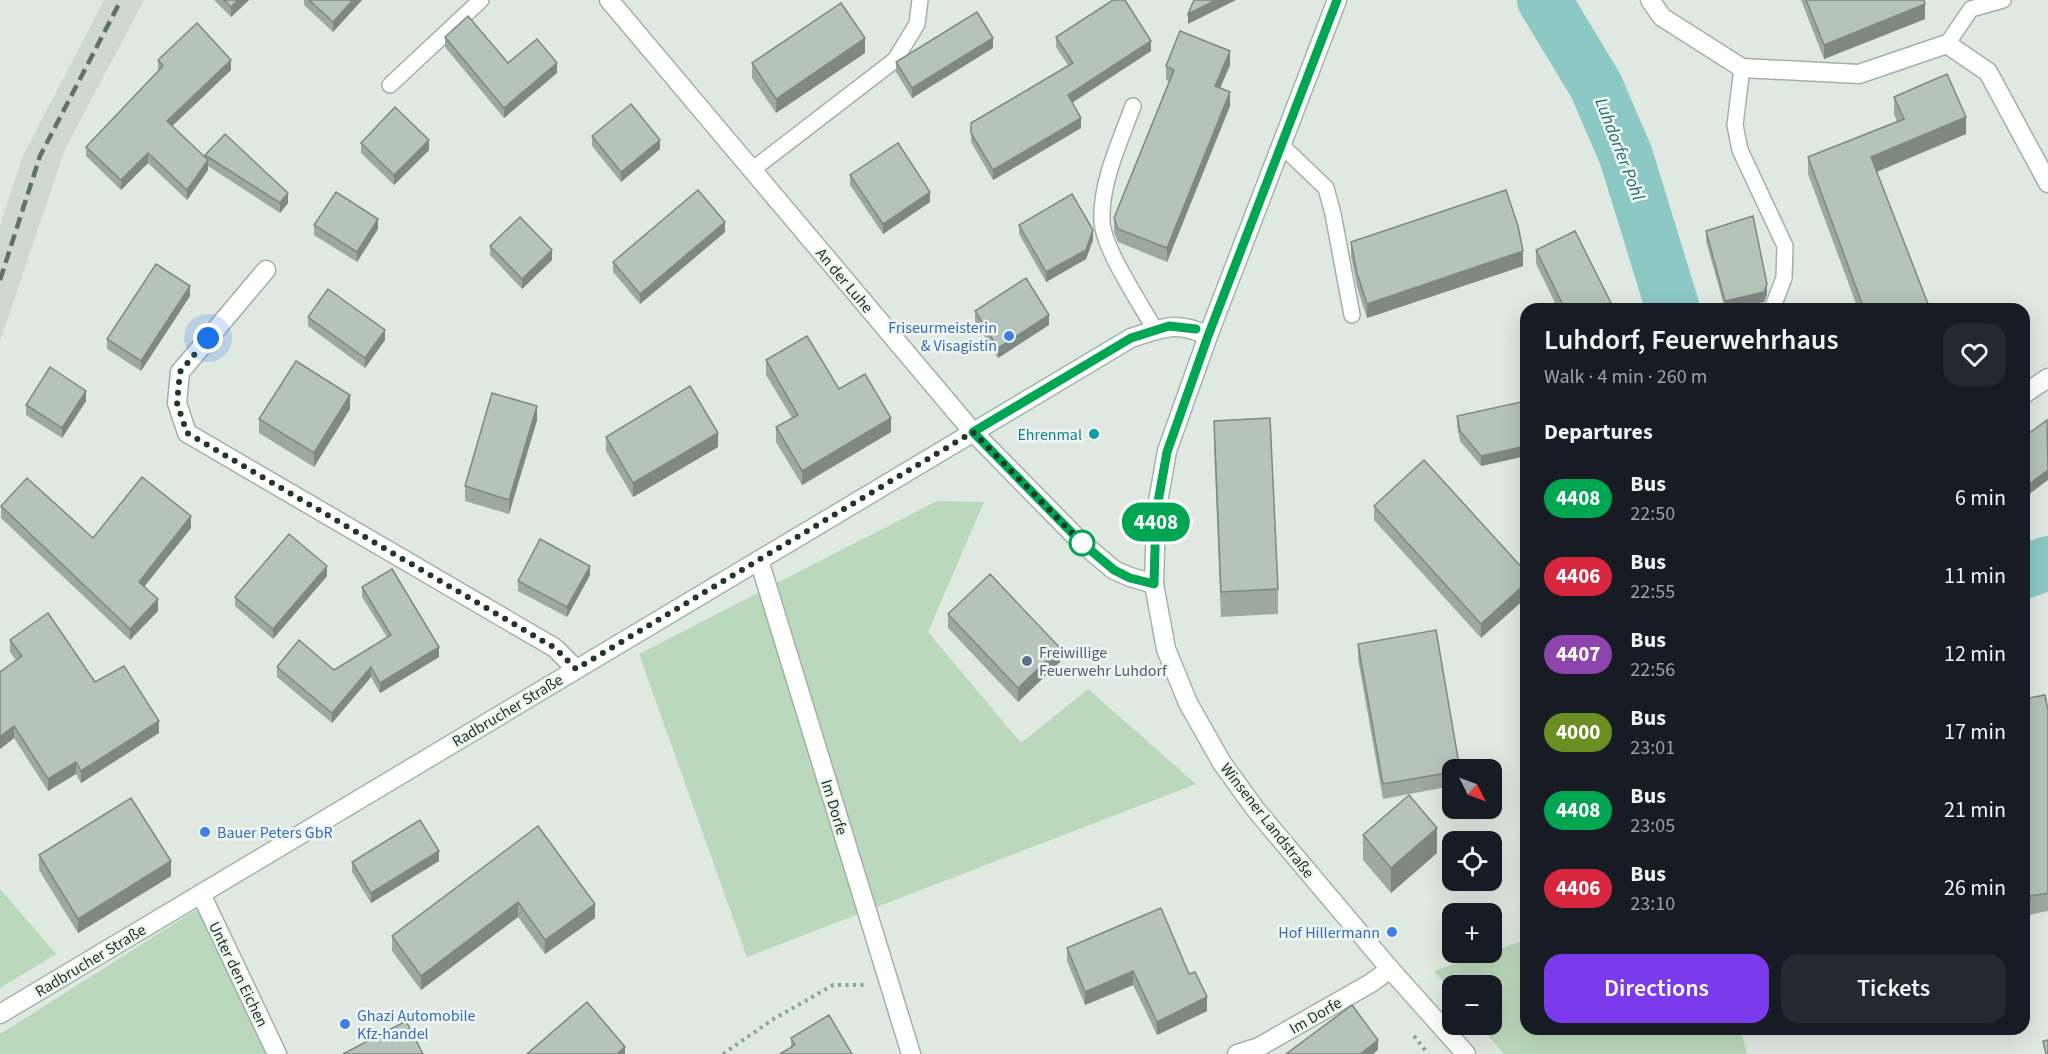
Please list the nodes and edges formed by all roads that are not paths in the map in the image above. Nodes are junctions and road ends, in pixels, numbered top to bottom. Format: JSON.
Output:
{"nodes":[{"id":1,"x":481,"y":0,"type":"edge"},
{"id":2,"x":609,"y":0,"type":"edge"},
{"id":3,"x":920,"y":0,"type":"edge"},
{"id":4,"x":1337,"y":0,"type":"edge"},
{"id":5,"x":1650,"y":0,"type":"edge"},
{"id":6,"x":2003,"y":0,"type":"edge"},
{"id":7,"x":1947,"y":44,"type":"junction"},
{"id":8,"x":1742,"y":68,"type":"junction"},
{"id":9,"x":390,"y":86,"type":"dead end"},
{"id":10,"x":1133,"y":106,"type":"dead end"},
{"id":11,"x":1281,"y":145,"type":"junction"},
{"id":12,"x":753,"y":170,"type":"junction"},
{"id":13,"x":2048,"y":183,"type":"edge"},
{"id":14,"x":266,"y":270,"type":"dead end"},
{"id":15,"x":1774,"y":303,"type":"edge"},
{"id":16,"x":1352,"y":315,"type":"dead end"},
{"id":17,"x":1155,"y":330,"type":"junction"},
{"id":18,"x":1208,"y":336,"type":"junction"},
{"id":19,"x":2048,"y":378,"type":"edge"},
{"id":20,"x":2030,"y":390,"type":"edge"},
{"id":21,"x":973,"y":432,"type":"junction"},
{"id":22,"x":759,"y":560,"type":"junction"},
{"id":23,"x":1154,"y":584,"type":"junction"},
{"id":24,"x":576,"y":669,"type":"junction"},
{"id":25,"x":201,"y":894,"type":"junction"},
{"id":26,"x":1390,"y":969,"type":"junction"},
{"id":27,"x":0,"y":1014,"type":"edge"},
{"id":28,"x":277,"y":1054,"type":"edge"},
{"id":29,"x":910,"y":1054,"type":"edge"},
{"id":30,"x":1237,"y":1054,"type":"edge"},
{"id":31,"x":1466,"y":1054,"type":"edge"}],
"edges":[{"from":1,"to":9,"type":"lane"},
{"from":2,"to":12,"type":"street","name":"An der Luhe"},
{"from":3,"to":12,"type":"lane"},
{"from":4,"to":11,"type":"street","name":"Winsener Landstraße"},
{"from":5,"to":8,"type":"street"},
{"from":6,"to":7,"type":"lane"},
{"from":7,"to":8,"type":"street"},
{"from":7,"to":13,"type":"street"},
{"from":8,"to":15,"type":"lane"},
{"from":10,"to":17,"type":"lane"},
{"from":11,"to":16,"type":"lane"},
{"from":11,"to":18,"type":"street","name":"Winsener Landstraße"},
{"from":12,"to":21,"type":"street","name":"An der Luhe"},
{"from":14,"to":24,"type":"street"},
{"from":17,"to":18,"type":"street","name":"Radbrucher Straße"},
{"from":17,"to":21,"type":"street","name":"Radbrucher Straße"},
{"from":18,"to":23,"type":"street","name":"Winsener Landstraße"},
{"from":19,"to":20,"type":"street"},
{"from":21,"to":22,"type":"street","name":"Radbrucher Straße"},
{"from":21,"to":23,"type":"street","name":"An der Luhe"},
{"from":22,"to":24,"type":"street","name":"Radbrucher Straße"},
{"from":22,"to":29,"type":"street","name":"Im Dorfe"},
{"from":23,"to":26,"type":"street","name":"Winsener Landstraße"},
{"from":24,"to":25,"type":"street","name":"Radbrucher Straße"},
{"from":25,"to":27,"type":"street","name":"Radbrucher Straße"},
{"from":25,"to":28,"type":"street","name":"Unter den Eichen"},
{"from":26,"to":30,"type":"street","name":"Im Dorfe"},
{"from":26,"to":31,"type":"street","name":"Winsener Landstraße"}]}
